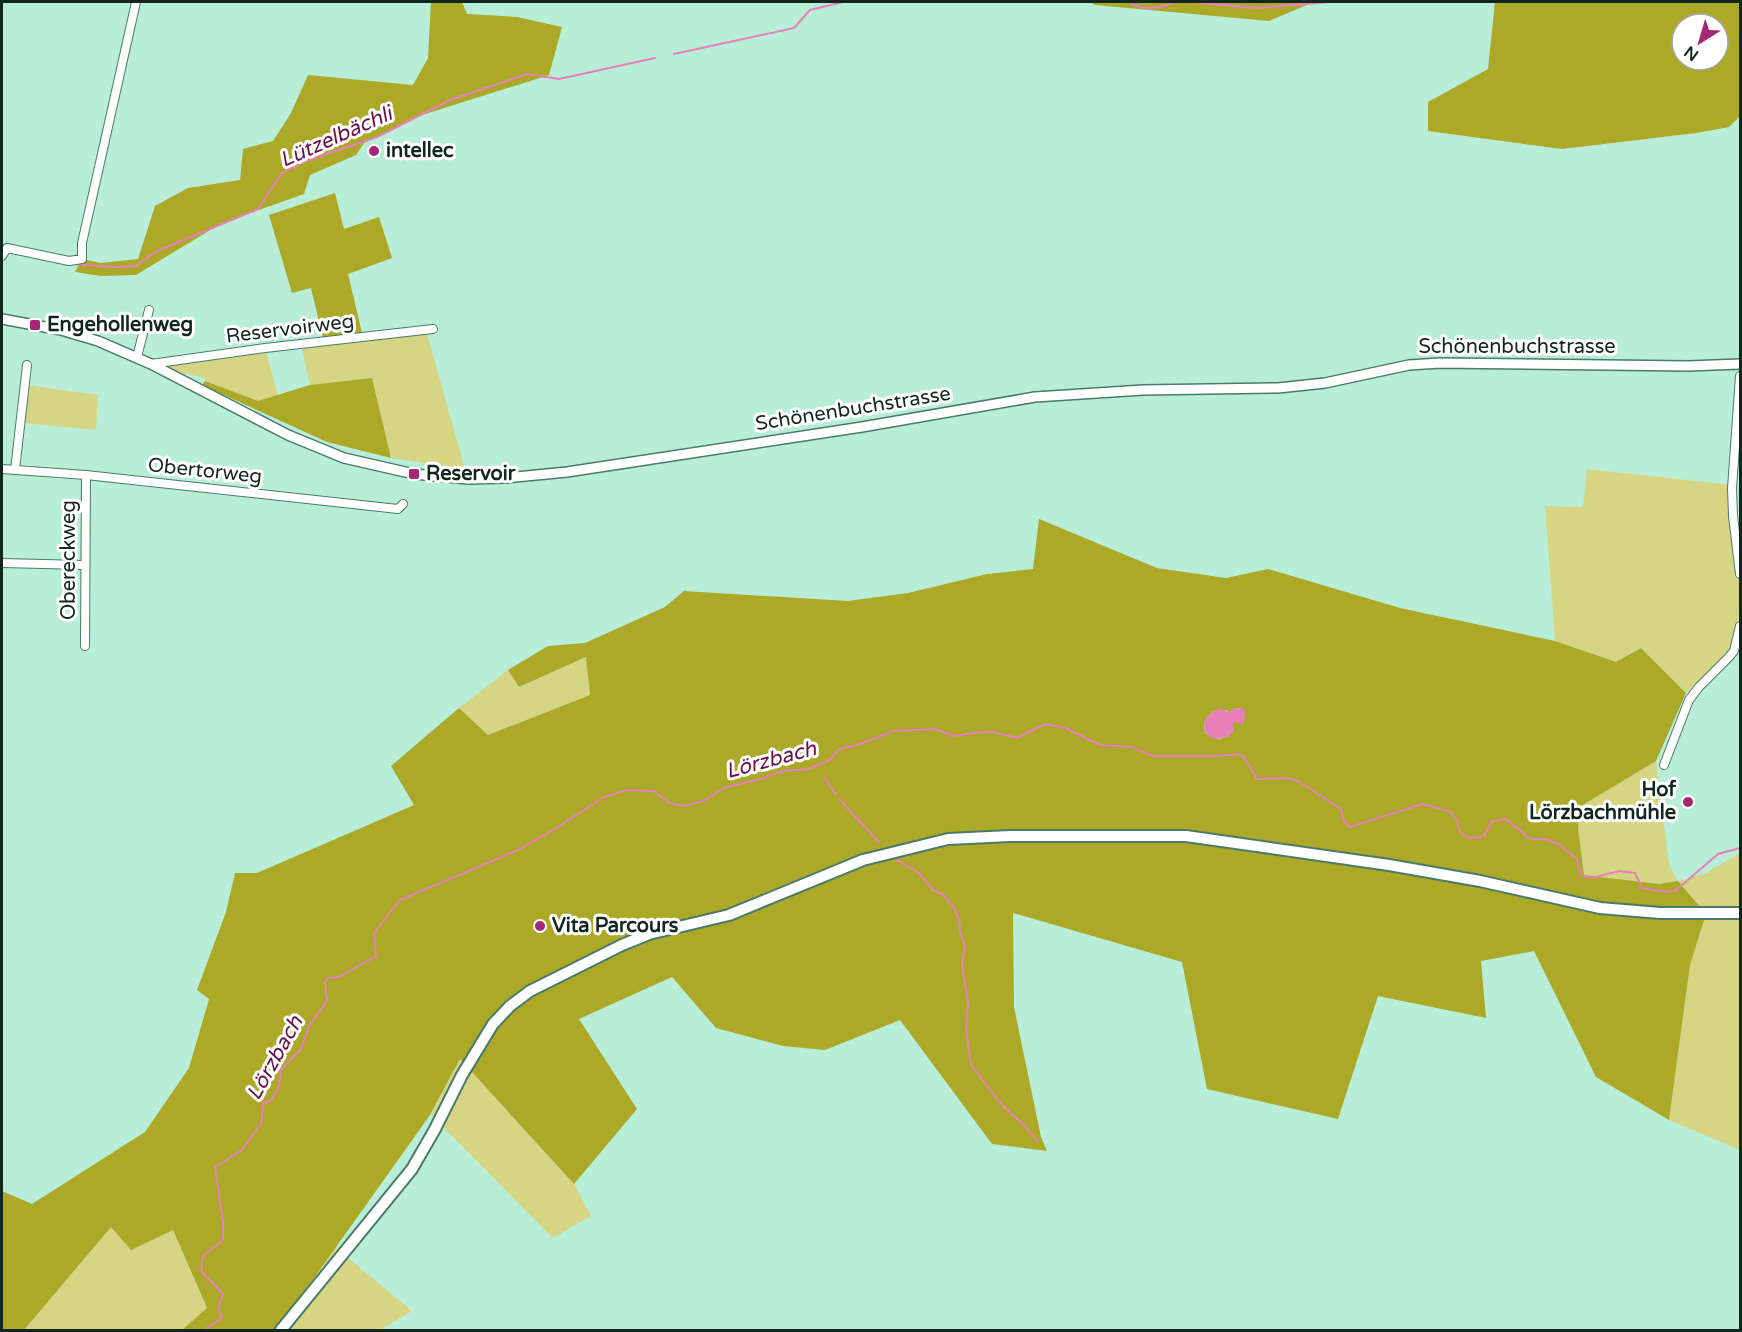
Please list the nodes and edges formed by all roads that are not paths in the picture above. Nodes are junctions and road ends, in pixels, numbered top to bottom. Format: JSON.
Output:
{"nodes":[{"id":1,"x":136,"y":2,"type":"edge"},
{"id":2,"x":2,"y":256,"type":"edge"},
{"id":3,"x":149,"y":310,"type":"dead end"},
{"id":4,"x":2,"y":319,"type":"edge"},
{"id":5,"x":433,"y":329,"type":"dead end"},
{"id":6,"x":137,"y":357,"type":"junction"},
{"id":7,"x":151,"y":364,"type":"junction"},
{"id":8,"x":1740,"y":364,"type":"edge"},
{"id":9,"x":27,"y":365,"type":"dead end"},
{"id":10,"x":1740,"y":376,"type":"edge"},
{"id":11,"x":2,"y":469,"type":"edge"},
{"id":12,"x":15,"y":470,"type":"junction"},
{"id":13,"x":86,"y":475,"type":"junction"},
{"id":14,"x":402,"y":504,"type":"dead end"},
{"id":15,"x":2,"y":563,"type":"edge"},
{"id":16,"x":84,"y":565,"type":"junction"},
{"id":17,"x":1740,"y":574,"type":"edge"},
{"id":18,"x":1740,"y":626,"type":"edge"},
{"id":19,"x":85,"y":646,"type":"dead end"},
{"id":20,"x":1664,"y":765,"type":"dead end"},
{"id":21,"x":1740,"y":913,"type":"edge"},
{"id":22,"x":281,"y":1330,"type":"edge"}],
"edges":[{"from":1,"to":2,"type":"street"},
{"from":3,"to":6,"type":"street"},
{"from":4,"to":6,"type":"street","name":"Schönenbuchstrasse"},
{"from":5,"to":7,"type":"street","name":"Reservoirweg"},
{"from":6,"to":7,"type":"street","name":"Schönenbuchstrasse"},
{"from":7,"to":8,"type":"street","name":"Schönenbuchstrasse"},
{"from":9,"to":12,"type":"street"},
{"from":10,"to":17,"type":"street"},
{"from":11,"to":12,"type":"street","name":"Obertorweg"},
{"from":12,"to":13,"type":"street","name":"Obertorweg"},
{"from":13,"to":14,"type":"street","name":"Obertorweg"},
{"from":13,"to":16,"type":"street","name":"Obereckweg"},
{"from":15,"to":16,"type":"street"},
{"from":16,"to":19,"type":"street","name":"Obereckweg"},
{"from":18,"to":20,"type":"street"},
{"from":21,"to":22,"type":"main road"}]}
